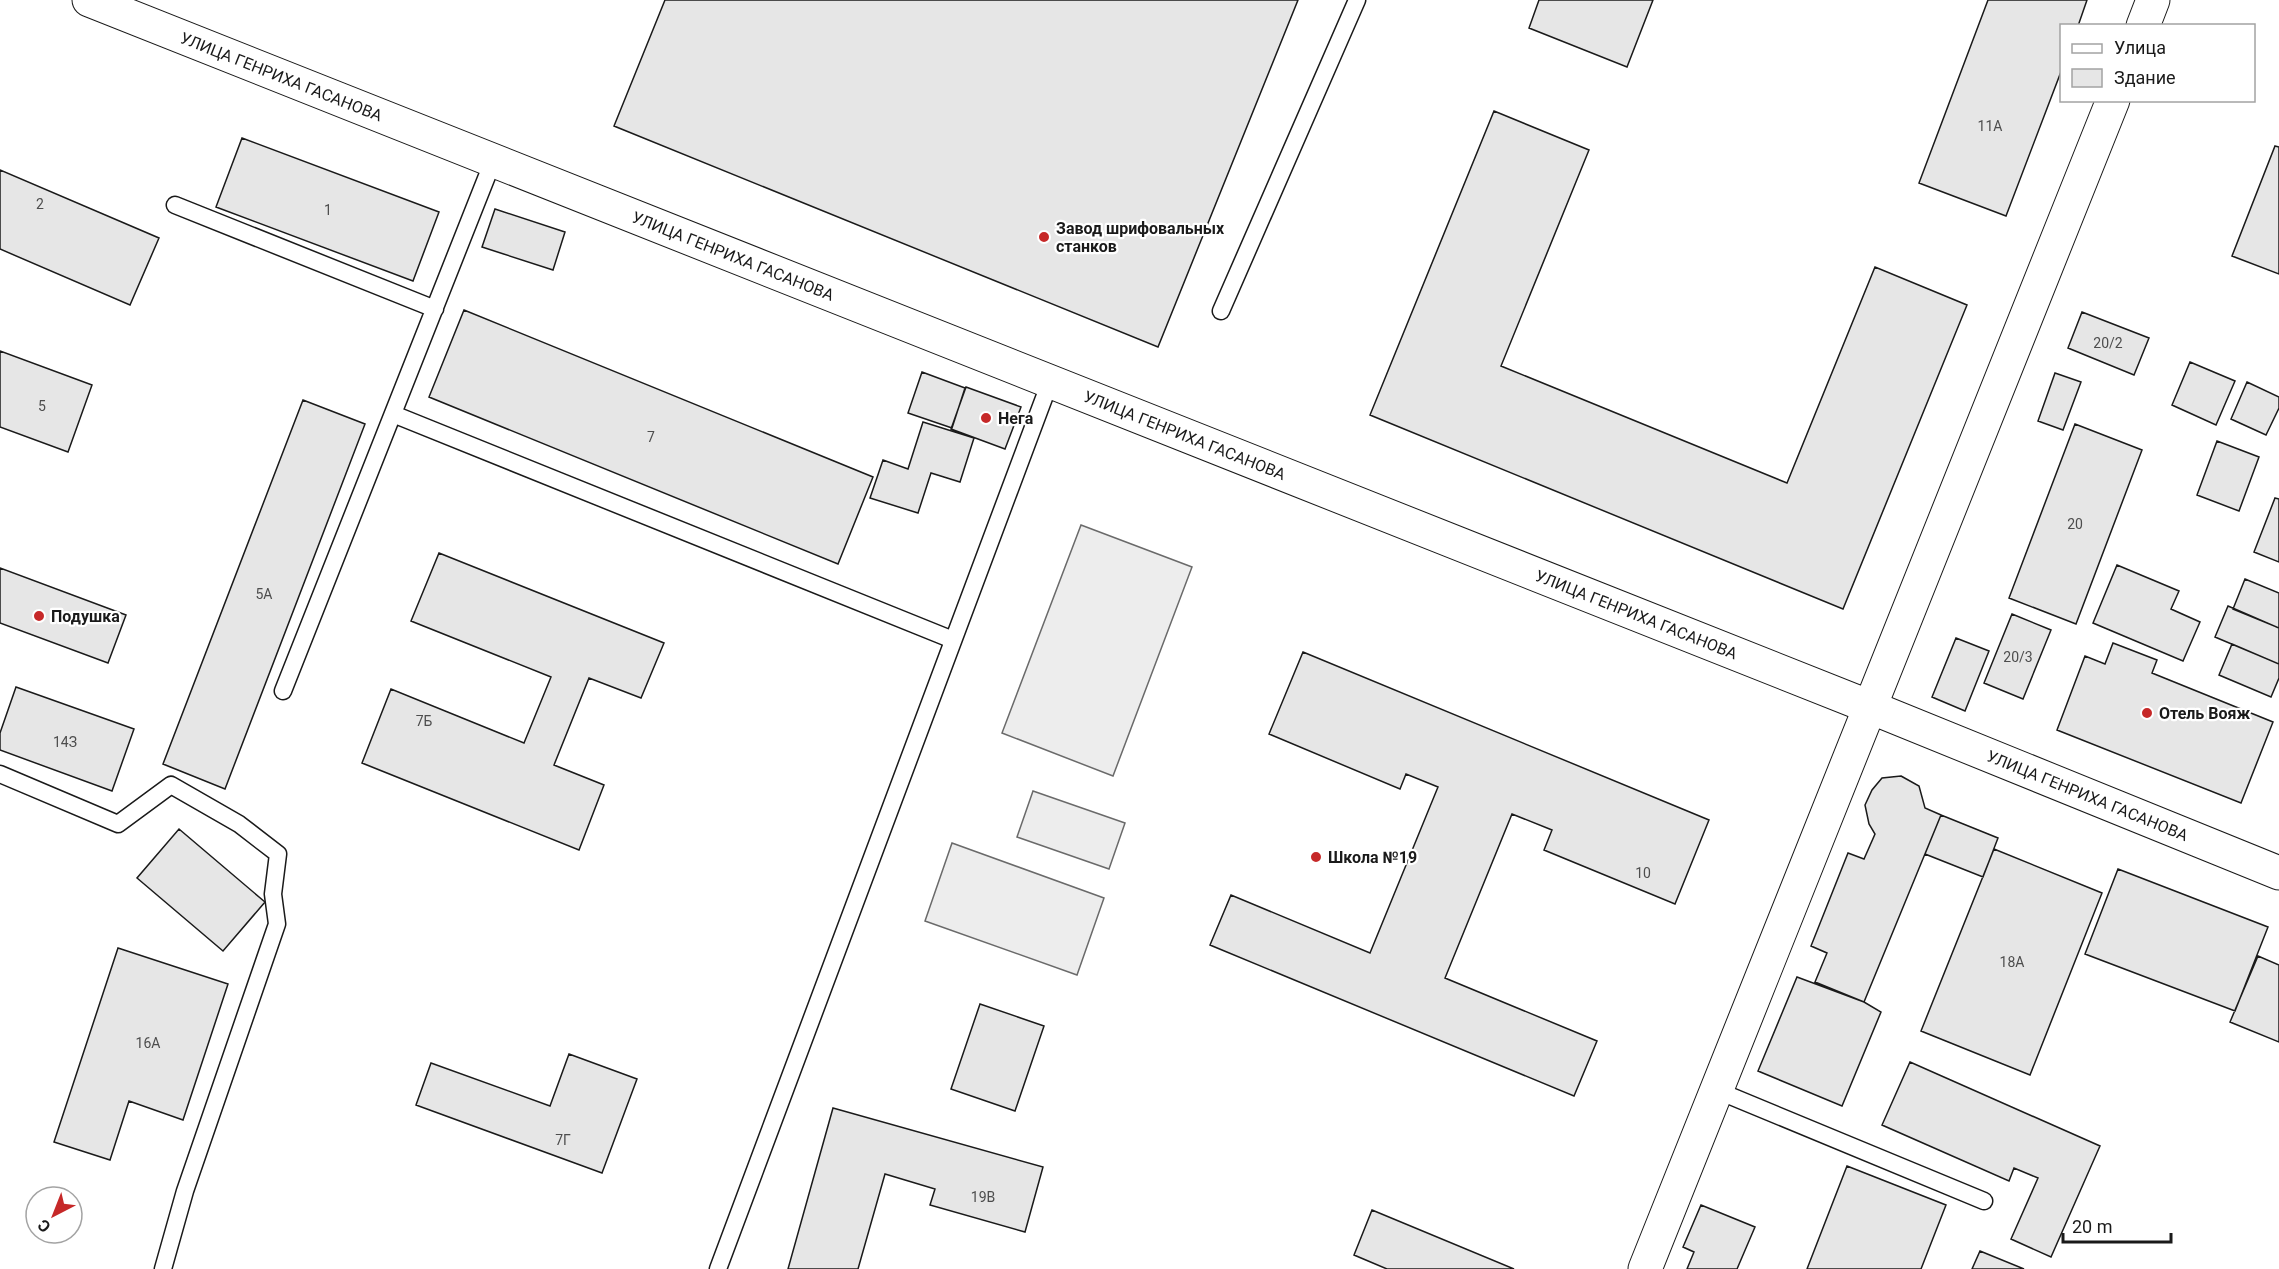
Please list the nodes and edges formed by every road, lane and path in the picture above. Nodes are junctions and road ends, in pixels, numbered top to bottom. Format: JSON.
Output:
{"nodes":[{"id":1,"x":89,"y":0,"type":"edge"},
{"id":2,"x":1357,"y":0,"type":"edge"},
{"id":3,"x":2153,"y":0,"type":"edge"},
{"id":4,"x":2144,"y":24,"type":"edge"},
{"id":5,"x":2112,"y":102,"type":"edge"},
{"id":6,"x":493,"y":161,"type":"junction"},
{"id":7,"x":175,"y":205,"type":"dead end"},
{"id":8,"x":435,"y":309,"type":"junction"},
{"id":9,"x":1221,"y":311,"type":"dead end"},
{"id":10,"x":1050,"y":382,"type":"junction"},
{"id":11,"x":393,"y":414,"type":"junction"},
{"id":12,"x":953,"y":640,"type":"junction"},
{"id":13,"x":283,"y":691,"type":"dead end"},
{"id":14,"x":1870,"y":707,"type":"junction"},
{"id":15,"x":0,"y":774,"type":"edge"},
{"id":16,"x":2279,"y":873,"type":"edge"},
{"id":17,"x":1716,"y":1090,"type":"junction"},
{"id":18,"x":1984,"y":1201,"type":"dead end"},
{"id":19,"x":163,"y":1269,"type":"edge"},
{"id":20,"x":718,"y":1269,"type":"edge"},
{"id":21,"x":1645,"y":1269,"type":"edge"}],
"edges":[{"from":1,"to":6,"type":"street","name":"УЛИЦА ГЕНРИХА ГАСАНОВА"},
{"from":2,"to":9,"type":"lane"},
{"from":3,"to":4,"type":"street"},
{"from":5,"to":14,"type":"street"},
{"from":6,"to":8,"type":"lane"},
{"from":6,"to":10,"type":"street","name":"УЛИЦА ГЕНРИХА ГАСАНОВА"},
{"from":7,"to":8,"type":"lane"},
{"from":8,"to":11,"type":"lane"},
{"from":10,"to":12,"type":"lane"},
{"from":10,"to":14,"type":"street","name":"УЛИЦА ГЕНРИХА ГАСАНОВА"},
{"from":11,"to":12,"type":"lane"},
{"from":11,"to":13,"type":"lane"},
{"from":12,"to":20,"type":"lane"},
{"from":14,"to":16,"type":"street","name":"УЛИЦА ГЕНРИХА ГАСАНОВА"},
{"from":14,"to":17,"type":"street"},
{"from":15,"to":19,"type":"lane"},
{"from":17,"to":18,"type":"lane"},
{"from":17,"to":21,"type":"street"}]}
